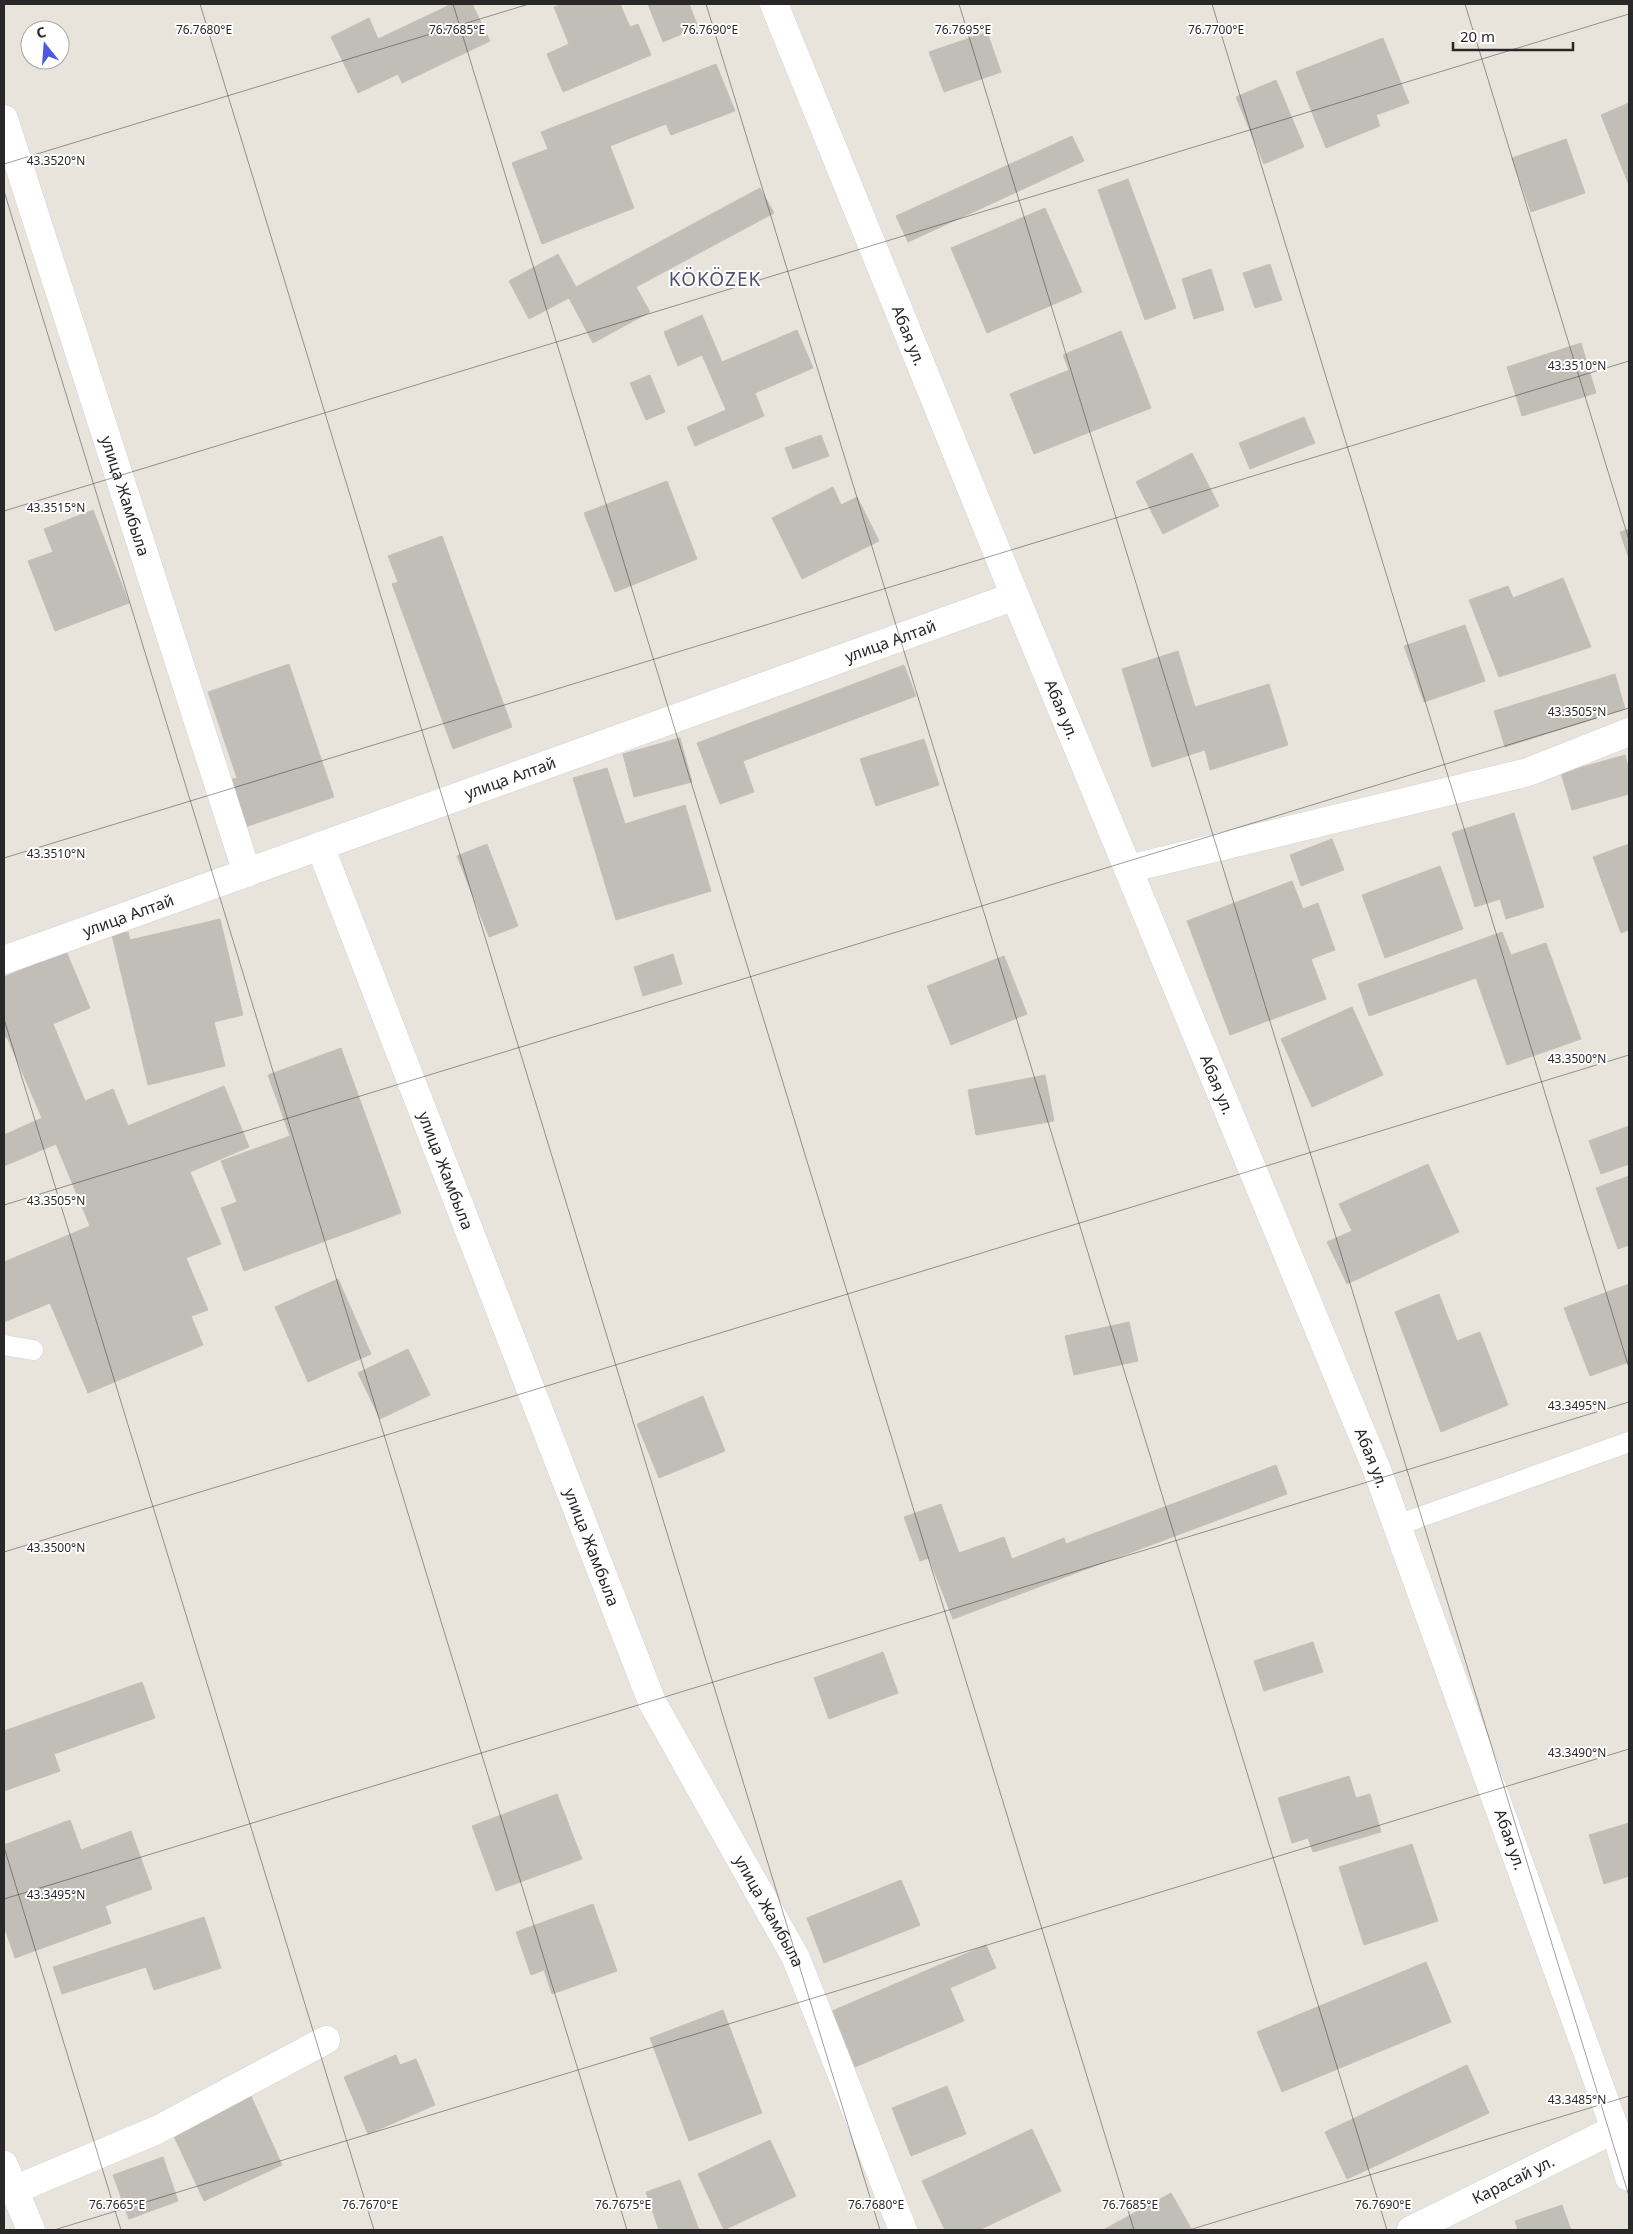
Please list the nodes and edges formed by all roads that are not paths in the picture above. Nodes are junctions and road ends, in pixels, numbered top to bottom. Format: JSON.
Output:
{"nodes":[{"id":1,"x":774,"y":4,"type":"edge"},
{"id":2,"x":4,"y":119,"type":"edge"},
{"id":3,"x":1015,"y":596,"type":"junction"},
{"id":4,"x":1629,"y":732,"type":"edge"},
{"id":5,"x":320,"y":846,"type":"junction"},
{"id":6,"x":1128,"y":869,"type":"junction"},
{"id":7,"x":247,"y":872,"type":"junction"},
{"id":8,"x":4,"y":960,"type":"edge"},
{"id":9,"x":4,"y":1344,"type":"edge"},
{"id":10,"x":33,"y":1350,"type":"dead end"},
{"id":11,"x":1629,"y":1442,"type":"edge"},
{"id":12,"x":1398,"y":1525,"type":"junction"},
{"id":13,"x":326,"y":2040,"type":"dead end"},
{"id":14,"x":1614,"y":2129,"type":"junction"},
{"id":15,"x":4,"y":2165,"type":"edge"},
{"id":16,"x":1629,"y":2177,"type":"edge"},
{"id":17,"x":14,"y":2190,"type":"junction"},
{"id":18,"x":30,"y":2230,"type":"edge"},
{"id":19,"x":903,"y":2230,"type":"edge"},
{"id":20,"x":1411,"y":2230,"type":"edge"}],
"edges":[{"from":1,"to":3,"type":"street","name":"Абая ул."},
{"from":2,"to":7,"type":"street","name":"улица Жамбыла"},
{"from":3,"to":5,"type":"street","name":"улица Алтай"},
{"from":3,"to":6,"type":"street","name":"Абая ул."},
{"from":4,"to":6,"type":"street"},
{"from":5,"to":7,"type":"street","name":"улица Алтай"},
{"from":5,"to":19,"type":"street","name":"улица Жамбыла"},
{"from":6,"to":12,"type":"street","name":"Абая ул."},
{"from":7,"to":8,"type":"street","name":"улица Алтай"},
{"from":9,"to":10,"type":"lane"},
{"from":11,"to":12,"type":"lane"},
{"from":12,"to":14,"type":"street","name":"Абая ул."},
{"from":13,"to":17,"type":"street"},
{"from":14,"to":16,"type":"street","name":"Абая ул."},
{"from":14,"to":20,"type":"street","name":"Карасай ул."},
{"from":15,"to":17,"type":"street"},
{"from":17,"to":18,"type":"street"}]}
